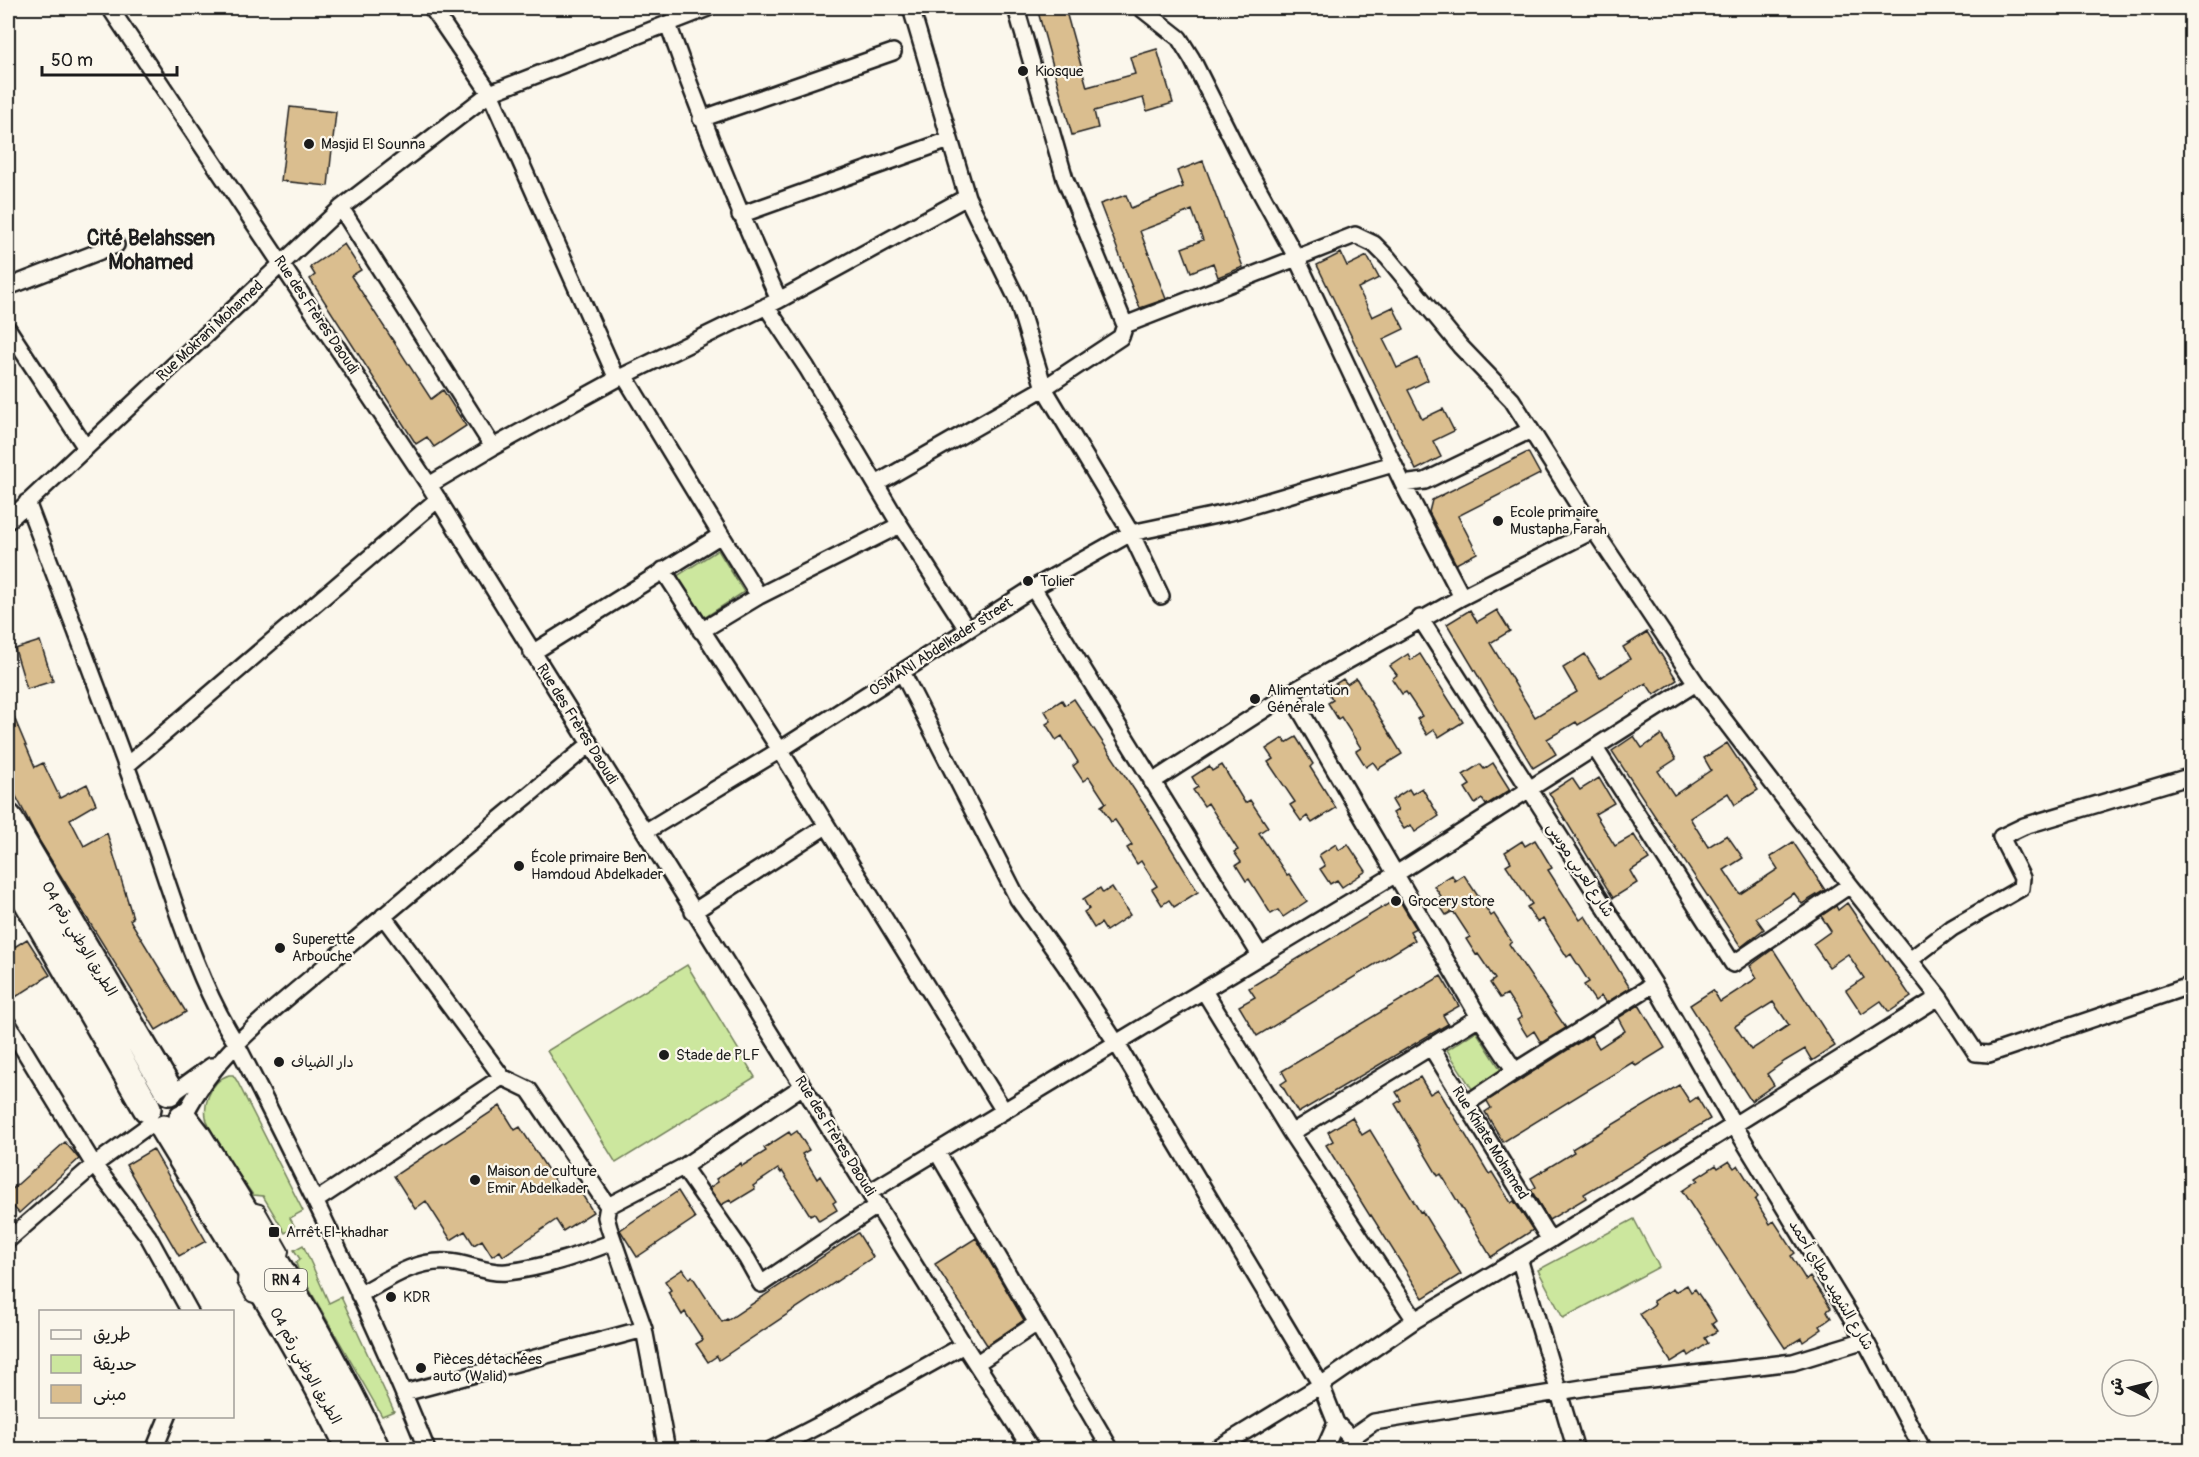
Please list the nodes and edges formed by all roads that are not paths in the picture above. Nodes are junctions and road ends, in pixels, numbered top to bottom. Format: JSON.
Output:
{"nodes":[{"id":1,"x":110,"y":8,"type":"edge"},
{"id":2,"x":432,"y":8,"type":"edge"},
{"id":3,"x":708,"y":8,"type":"edge"},
{"id":4,"x":910,"y":8,"type":"edge"},
{"id":5,"x":1016,"y":8,"type":"edge"},
{"id":6,"x":1141,"y":8,"type":"edge"},
{"id":7,"x":674,"y":17,"type":"edge"},
{"id":8,"x":893,"y":52,"type":"dead end"},
{"id":9,"x":490,"y":93,"type":"junction"},
{"id":10,"x":701,"y":119,"type":"junction"},
{"id":11,"x":949,"y":140,"type":"junction"},
{"id":12,"x":967,"y":197,"type":"junction"},
{"id":13,"x":341,"y":208,"type":"junction"},
{"id":14,"x":740,"y":215,"type":"junction"},
{"id":15,"x":116,"y":244,"type":"dead end"},
{"id":16,"x":1296,"y":257,"type":"junction"},
{"id":17,"x":282,"y":263,"type":"junction"},
{"id":18,"x":8,"y":287,"type":"edge"},
{"id":19,"x":772,"y":303,"type":"junction"},
{"id":20,"x":1125,"y":325,"type":"junction"},
{"id":21,"x":8,"y":329,"type":"edge"},
{"id":22,"x":621,"y":378,"type":"junction"},
{"id":23,"x":1044,"y":388,"type":"junction"},
{"id":24,"x":1531,"y":430,"type":"junction"},
{"id":25,"x":493,"y":447,"type":"junction"},
{"id":26,"x":86,"y":448,"type":"junction"},
{"id":27,"x":1393,"y":464,"type":"junction"},
{"id":28,"x":429,"y":484,"type":"junction"},
{"id":29,"x":876,"y":484,"type":"junction"},
{"id":30,"x":1403,"y":484,"type":"junction"},
{"id":31,"x":438,"y":499,"type":"junction"},
{"id":32,"x":27,"y":502,"type":"junction"},
{"id":33,"x":8,"y":520,"type":"edge"},
{"id":34,"x":900,"y":525,"type":"junction"},
{"id":35,"x":1594,"y":530,"type":"junction"},
{"id":36,"x":1131,"y":533,"type":"junction"},
{"id":37,"x":721,"y":535,"type":"junction"},
{"id":38,"x":663,"y":570,"type":"junction"},
{"id":39,"x":1033,"y":588,"type":"junction"},
{"id":40,"x":759,"y":596,"type":"junction"},
{"id":41,"x":1161,"y":596,"type":"dead end"},
{"id":42,"x":1462,"y":597,"type":"junction"},
{"id":43,"x":1420,"y":618,"type":"junction"},
{"id":44,"x":967,"y":629,"type":"junction"},
{"id":45,"x":701,"y":631,"type":"junction"},
{"id":46,"x":532,"y":653,"type":"junction"},
{"id":47,"x":902,"y":672,"type":"junction"},
{"id":48,"x":1696,"y":683,"type":"junction"},
{"id":49,"x":1290,"y":693,"type":"junction"},
{"id":50,"x":590,"y":744,"type":"junction"},
{"id":51,"x":1595,"y":748,"type":"junction"},
{"id":52,"x":780,"y":750,"type":"junction"},
{"id":53,"x":126,"y":766,"type":"junction"},
{"id":54,"x":2192,"y":776,"type":"edge"},
{"id":55,"x":1152,"y":782,"type":"junction"},
{"id":56,"x":1528,"y":791,"type":"junction"},
{"id":57,"x":8,"y":818,"type":"edge"},
{"id":58,"x":826,"y":826,"type":"junction"},
{"id":59,"x":645,"y":832,"type":"junction"},
{"id":60,"x":8,"y":867,"type":"edge"},
{"id":61,"x":1396,"y":874,"type":"junction"},
{"id":62,"x":1850,"y":885,"type":"junction"},
{"id":63,"x":693,"y":912,"type":"junction"},
{"id":64,"x":383,"y":916,"type":"junction"},
{"id":65,"x":1260,"y":956,"type":"junction"},
{"id":66,"x":1910,"y":960,"type":"junction"},
{"id":67,"x":1654,"y":984,"type":"junction"},
{"id":68,"x":2192,"y":985,"type":"edge"},
{"id":69,"x":1204,"y":991,"type":"junction"},
{"id":70,"x":1939,"y":997,"type":"junction"},
{"id":71,"x":1479,"y":1017,"type":"junction"},
{"id":72,"x":8,"y":1024,"type":"edge"},
{"id":73,"x":236,"y":1043,"type":"junction"},
{"id":74,"x":1117,"y":1044,"type":"junction"},
{"id":75,"x":1431,"y":1047,"type":"junction"},
{"id":76,"x":219,"y":1061,"type":"junction"},
{"id":77,"x":1515,"y":1071,"type":"junction"},
{"id":78,"x":502,"y":1077,"type":"junction"},
{"id":79,"x":803,"y":1086,"type":"junction"},
{"id":80,"x":1466,"y":1104,"type":"junction"},
{"id":81,"x":168,"y":1111,"type":"junction"},
{"id":82,"x":1004,"y":1111,"type":"junction"},
{"id":83,"x":1734,"y":1125,"type":"junction"},
{"id":84,"x":1291,"y":1133,"type":"junction"},
{"id":85,"x":937,"y":1152,"type":"junction"},
{"id":86,"x":94,"y":1165,"type":"junction"},
{"id":87,"x":683,"y":1167,"type":"junction"},
{"id":88,"x":874,"y":1198,"type":"junction"},
{"id":89,"x":317,"y":1200,"type":"junction"},
{"id":90,"x":608,"y":1206,"type":"junction"},
{"id":91,"x":8,"y":1240,"type":"edge"},
{"id":92,"x":1550,"y":1240,"type":"junction"},
{"id":93,"x":613,"y":1242,"type":"junction"},
{"id":94,"x":1519,"y":1258,"type":"junction"},
{"id":95,"x":359,"y":1295,"type":"junction"},
{"id":96,"x":189,"y":1310,"type":"edge"},
{"id":97,"x":1415,"y":1320,"type":"junction"},
{"id":98,"x":1037,"y":1323,"type":"junction"},
{"id":99,"x":644,"y":1329,"type":"junction"},
{"id":100,"x":1865,"y":1340,"type":"junction"},
{"id":101,"x":964,"y":1345,"type":"junction"},
{"id":102,"x":977,"y":1363,"type":"junction"},
{"id":103,"x":1321,"y":1385,"type":"junction"},
{"id":104,"x":1559,"y":1391,"type":"junction"},
{"id":105,"x":404,"y":1393,"type":"junction"},
{"id":106,"x":167,"y":1418,"type":"edge"},
{"id":107,"x":1336,"y":1423,"type":"junction"},
{"id":108,"x":1349,"y":1444,"type":"edge"},
{"id":109,"x":154,"y":1449,"type":"edge"},
{"id":110,"x":351,"y":1449,"type":"edge"},
{"id":111,"x":376,"y":1449,"type":"edge"},
{"id":112,"x":428,"y":1449,"type":"edge"},
{"id":113,"x":667,"y":1449,"type":"edge"},
{"id":114,"x":771,"y":1449,"type":"edge"},
{"id":115,"x":1032,"y":1449,"type":"edge"},
{"id":116,"x":1112,"y":1449,"type":"edge"},
{"id":117,"x":1215,"y":1449,"type":"edge"},
{"id":118,"x":1324,"y":1449,"type":"edge"},
{"id":119,"x":1576,"y":1449,"type":"edge"},
{"id":120,"x":1923,"y":1449,"type":"edge"}],
"edges":[{"from":1,"to":17,"type":"street","name":"Rue des Frères Daoudi"},
{"from":2,"to":9,"type":"street"},
{"from":3,"to":7,"type":"street","name":"Rue Mokrani Mohamed"},
{"from":4,"to":11,"type":"street"},
{"from":5,"to":20,"type":"street"},
{"from":6,"to":16,"type":"street"},
{"from":7,"to":9,"type":"street","name":"Rue Mokrani Mohamed"},
{"from":7,"to":10,"type":"street"},
{"from":8,"to":10,"type":"street"},
{"from":9,"to":13,"type":"street","name":"Rue Mokrani Mohamed"},
{"from":9,"to":22,"type":"street"},
{"from":10,"to":14,"type":"street"},
{"from":11,"to":12,"type":"street"},
{"from":11,"to":14,"type":"street"},
{"from":12,"to":19,"type":"street"},
{"from":12,"to":23,"type":"street"},
{"from":13,"to":17,"type":"street","name":"Rue Mokrani Mohamed"},
{"from":13,"to":25,"type":"street"},
{"from":14,"to":19,"type":"street"},
{"from":15,"to":18,"type":"street"},
{"from":16,"to":20,"type":"street"},
{"from":16,"to":24,"type":"street"},
{"from":16,"to":27,"type":"street"},
{"from":17,"to":26,"type":"street","name":"Rue Mokrani Mohamed"},
{"from":17,"to":28,"type":"street","name":"Rue des Frères Daoudi"},
{"from":19,"to":22,"type":"street"},
{"from":19,"to":29,"type":"street"},
{"from":20,"to":23,"type":"street"},
{"from":21,"to":26,"type":"street"},
{"from":22,"to":25,"type":"street"},
{"from":22,"to":37,"type":"street"},
{"from":23,"to":29,"type":"street"},
{"from":23,"to":36,"type":"street"},
{"from":24,"to":30,"type":"street"},
{"from":24,"to":35,"type":"street"},
{"from":25,"to":28,"type":"street"},
{"from":26,"to":32,"type":"street","name":"Rue Mokrani Mohamed"},
{"from":27,"to":30,"type":"street"},
{"from":27,"to":36,"type":"street","name":"OSMANI Abdelkader street"},
{"from":28,"to":31,"type":"street","name":"Rue des Frères Daoudi"},
{"from":29,"to":34,"type":"street"},
{"from":30,"to":42,"type":"street"},
{"from":31,"to":46,"type":"street","name":"Rue des Frères Daoudi"},
{"from":31,"to":53,"type":"street"},
{"from":32,"to":33,"type":"street","name":"Rue Mokrani Mohamed"},
{"from":32,"to":53,"type":"street"},
{"from":34,"to":40,"type":"street"},
{"from":34,"to":44,"type":"street"},
{"from":35,"to":42,"type":"street"},
{"from":35,"to":48,"type":"street"},
{"from":36,"to":39,"type":"street","name":"OSMANI Abdelkader street"},
{"from":36,"to":41,"type":"street"},
{"from":37,"to":38,"type":"street"},
{"from":37,"to":40,"type":"street"},
{"from":38,"to":45,"type":"street"},
{"from":38,"to":46,"type":"street"},
{"from":39,"to":44,"type":"street","name":"OSMANI Abdelkader street"},
{"from":39,"to":55,"type":"street"},
{"from":40,"to":45,"type":"street"},
{"from":42,"to":43,"type":"street"},
{"from":43,"to":49,"type":"street"},
{"from":43,"to":56,"type":"street","name":"شارع لعربي موسى"},
{"from":44,"to":47,"type":"street","name":"OSMANI Abdelkader street"},
{"from":45,"to":52,"type":"street"},
{"from":46,"to":50,"type":"street","name":"Rue des Frères Daoudi"},
{"from":47,"to":52,"type":"street","name":"OSMANI Abdelkader street"},
{"from":47,"to":74,"type":"street"},
{"from":48,"to":51,"type":"street"},
{"from":48,"to":62,"type":"street"},
{"from":49,"to":55,"type":"street"},
{"from":49,"to":61,"type":"street"},
{"from":50,"to":59,"type":"street","name":"Rue des Frères Daoudi"},
{"from":50,"to":64,"type":"street"},
{"from":51,"to":56,"type":"street"},
{"from":51,"to":62,"type":"street"},
{"from":52,"to":58,"type":"street"},
{"from":52,"to":59,"type":"street","name":"OSMANI Abdelkader street"},
{"from":53,"to":73,"type":"street"},
{"from":54,"to":66,"type":"street"},
{"from":55,"to":65,"type":"street"},
{"from":56,"to":61,"type":"street"},
{"from":56,"to":67,"type":"street","name":"شارع لعربي موسى"},
{"from":57,"to":81,"type":"highway","name":"الطريق الوطني رقم 04","number":"RN 4"},
{"from":58,"to":63,"type":"street"},
{"from":58,"to":82,"type":"street"},
{"from":59,"to":63,"type":"street","name":"Rue des Frères Daoudi"},
{"from":60,"to":81,"type":"highway","name":"الطريق الوطني رقم 04","number":"RN 4"},
{"from":61,"to":65,"type":"street"},
{"from":61,"to":71,"type":"street"},
{"from":62,"to":66,"type":"street"},
{"from":63,"to":79,"type":"street","name":"Rue des Frères Daoudi"},
{"from":64,"to":73,"type":"street"},
{"from":64,"to":78,"type":"street"},
{"from":65,"to":69,"type":"street"},
{"from":66,"to":70,"type":"street"},
{"from":67,"to":77,"type":"street"},
{"from":67,"to":83,"type":"street","name":"شارع لعربي موسى"},
{"from":68,"to":70,"type":"street"},
{"from":69,"to":74,"type":"street"},
{"from":69,"to":84,"type":"street"},
{"from":70,"to":83,"type":"street"},
{"from":71,"to":75,"type":"street"},
{"from":71,"to":77,"type":"street"},
{"from":72,"to":86,"type":"street"},
{"from":73,"to":76,"type":"street"},
{"from":73,"to":89,"type":"street"},
{"from":74,"to":82,"type":"street"},
{"from":74,"to":103,"type":"street"},
{"from":75,"to":80,"type":"street","name":"Rue Khiate Mohamed"},
{"from":75,"to":84,"type":"street"},
{"from":76,"to":81,"type":"street"},
{"from":76,"to":81,"type":"street"},
{"from":77,"to":80,"type":"street"},
{"from":78,"to":89,"type":"street"},
{"from":78,"to":90,"type":"street"},
{"from":79,"to":87,"type":"street"},
{"from":79,"to":88,"type":"street","name":"Rue des Frères Daoudi"},
{"from":80,"to":92,"type":"street","name":"Rue Khiate Mohamed"},
{"from":81,"to":86,"type":"street"},
{"from":81,"to":110,"type":"highway","name":"الطريق الوطني رقم 04","number":"RN 4"},
{"from":81,"to":111,"type":"highway","name":"الطريق الوطني رقم 04","number":"RN 4"},
{"from":82,"to":85,"type":"street"},
{"from":83,"to":92,"type":"street"},
{"from":83,"to":100,"type":"street","name":"شارع الشهيد مطاي أحمد"},
{"from":84,"to":97,"type":"street"},
{"from":85,"to":88,"type":"street"},
{"from":85,"to":98,"type":"street"},
{"from":86,"to":91,"type":"street"},
{"from":86,"to":96,"type":"street"},
{"from":87,"to":88,"type":"street"},
{"from":87,"to":90,"type":"street"},
{"from":88,"to":101,"type":"street","name":"Rue des Frères Daoudi"},
{"from":89,"to":95,"type":"street"},
{"from":90,"to":93,"type":"street"},
{"from":92,"to":94,"type":"street"},
{"from":93,"to":95,"type":"street"},
{"from":93,"to":99,"type":"street"},
{"from":94,"to":97,"type":"street"},
{"from":94,"to":104,"type":"street"},
{"from":95,"to":105,"type":"street"},
{"from":97,"to":103,"type":"street"},
{"from":98,"to":102,"type":"street"},
{"from":98,"to":116,"type":"street"},
{"from":99,"to":105,"type":"street"},
{"from":99,"to":113,"type":"street"},
{"from":100,"to":104,"type":"street"},
{"from":100,"to":120,"type":"street","name":"شارع الشهيد مطاي أحمد"},
{"from":101,"to":102,"type":"street","name":"Rue des Frères Daoudi"},
{"from":101,"to":114,"type":"street"},
{"from":102,"to":115,"type":"street","name":"Rue des Frères Daoudi"},
{"from":103,"to":107,"type":"street"},
{"from":103,"to":117,"type":"street"},
{"from":104,"to":108,"type":"street"},
{"from":104,"to":119,"type":"street"},
{"from":105,"to":112,"type":"street"},
{"from":106,"to":109,"type":"street"},
{"from":107,"to":108,"type":"street"},
{"from":107,"to":118,"type":"street"}]}
